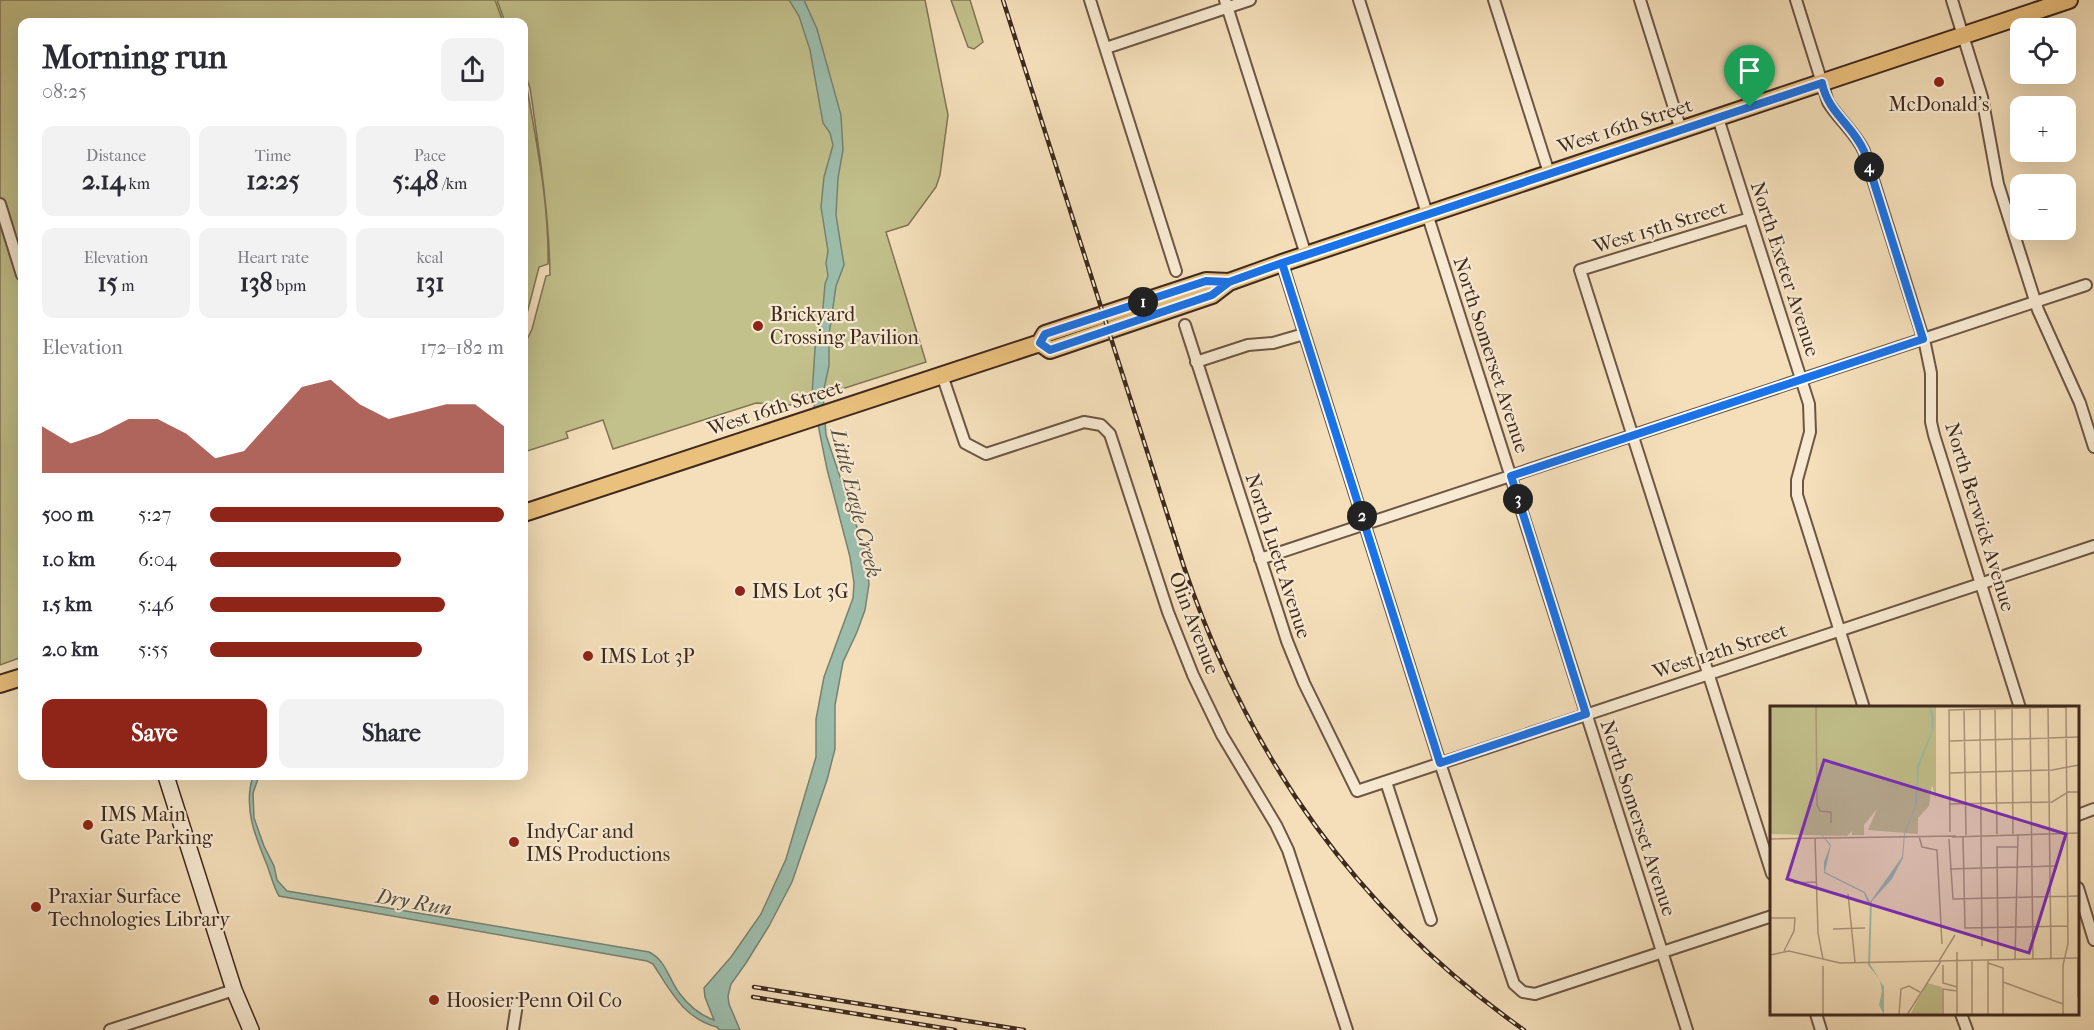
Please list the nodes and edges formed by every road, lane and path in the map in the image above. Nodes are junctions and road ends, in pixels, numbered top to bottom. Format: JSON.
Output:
{"nodes":[{"id":1,"x":1090,"y":0,"type":"edge"},
{"id":2,"x":1250,"y":0,"type":"edge"},
{"id":3,"x":1359,"y":0,"type":"edge"},
{"id":4,"x":1494,"y":0,"type":"edge"},
{"id":5,"x":1640,"y":0,"type":"edge"},
{"id":6,"x":1796,"y":0,"type":"edge"},
{"id":7,"x":1952,"y":0,"type":"edge"},
{"id":8,"x":2069,"y":0,"type":"edge"},
{"id":9,"x":1226,"y":4,"type":"edge"},
{"id":10,"x":1963,"y":36,"type":"junction"},
{"id":11,"x":1106,"y":48,"type":"junction"},
{"id":12,"x":1822,"y":83,"type":"junction"},
{"id":13,"x":1718,"y":117,"type":"junction"},
{"id":14,"x":1681,"y":130,"type":"junction"},
{"id":15,"x":1549,"y":173,"type":"junction"},
{"id":16,"x":0,"y":204,"type":"edge"},
{"id":17,"x":1428,"y":214,"type":"junction"},
{"id":18,"x":1750,"y":218,"type":"junction"},
{"id":19,"x":1306,"y":255,"type":"junction"},
{"id":20,"x":18,"y":262,"type":"edge"},
{"id":21,"x":1282,"y":263,"type":"junction"},
{"id":22,"x":1176,"y":272,"type":"dead end"},
{"id":23,"x":2086,"y":285,"type":"dead end"},
{"id":24,"x":2035,"y":301,"type":"junction"},
{"id":25,"x":1185,"y":325,"type":"dead end"},
{"id":26,"x":1304,"y":334,"type":"junction"},
{"id":27,"x":1923,"y":339,"type":"junction"},
{"id":28,"x":1196,"y":362,"type":"junction"},
{"id":29,"x":942,"y":375,"type":"junction"},
{"id":30,"x":1802,"y":379,"type":"junction"},
{"id":31,"x":1632,"y":435,"type":"junction"},
{"id":32,"x":2094,"y":447,"type":"edge"},
{"id":33,"x":1511,"y":476,"type":"junction"},
{"id":34,"x":528,"y":512,"type":"edge"},
{"id":35,"x":1365,"y":524,"type":"junction"},
{"id":36,"x":2094,"y":546,"type":"edge"},
{"id":37,"x":1260,"y":559,"type":"junction"},
{"id":38,"x":1981,"y":583,"type":"junction"},
{"id":39,"x":1840,"y":630,"type":"junction"},
{"id":40,"x":1708,"y":674,"type":"junction"},
{"id":41,"x":18,"y":678,"type":"edge"},
{"id":42,"x":0,"y":684,"type":"edge"},
{"id":43,"x":1863,"y":706,"type":"edge"},
{"id":44,"x":2019,"y":706,"type":"edge"},
{"id":45,"x":1586,"y":714,"type":"junction"},
{"id":46,"x":1440,"y":763,"type":"junction"},
{"id":47,"x":167,"y":780,"type":"edge"},
{"id":48,"x":1386,"y":782,"type":"junction"},
{"id":49,"x":1357,"y":791,"type":"joint"},
{"id":50,"x":2094,"y":809,"type":"edge"},
{"id":51,"x":2079,"y":815,"type":"edge"},
{"id":52,"x":1770,"y":868,"type":"edge"},
{"id":53,"x":2079,"y":891,"type":"edge"},
{"id":54,"x":1770,"y":917,"type":"edge"},
{"id":55,"x":1431,"y":920,"type":"dead end"},
{"id":56,"x":2094,"y":940,"type":"edge"},
{"id":57,"x":1662,"y":953,"type":"junction"},
{"id":58,"x":234,"y":990,"type":"junction"},
{"id":59,"x":517,"y":1004,"type":"dead end"},
{"id":60,"x":1816,"y":1015,"type":"edge"},
{"id":61,"x":1961,"y":1015,"type":"edge"},
{"id":62,"x":110,"y":1030,"type":"edge"},
{"id":63,"x":251,"y":1030,"type":"edge"},
{"id":64,"x":513,"y":1030,"type":"edge"},
{"id":65,"x":1347,"y":1030,"type":"edge"},
{"id":66,"x":1687,"y":1030,"type":"edge"},
{"id":67,"x":1821,"y":1030,"type":"edge"},
{"id":68,"x":1967,"y":1030,"type":"edge"}],
"edges":[{"from":1,"to":11,"type":"street"},
{"from":2,"to":9,"type":"street"},
{"from":3,"to":17,"type":"street","name":"North Somerset Avenue"},
{"from":4,"to":15,"type":"street"},
{"from":5,"to":14,"type":"street"},
{"from":6,"to":12,"type":"street","name":"North Berwick Avenue"},
{"from":7,"to":10,"type":"street"},
{"from":8,"to":10,"type":"main road","name":"West 16th Street"},
{"from":9,"to":11,"type":"street"},
{"from":9,"to":19,"type":"street"},
{"from":10,"to":12,"type":"main road","name":"West 16th Street"},
{"from":10,"to":24,"type":"street"},
{"from":11,"to":22,"type":"street"},
{"from":12,"to":13,"type":"main road","name":"West 16th Street"},
{"from":12,"to":27,"type":"street","name":"North Berwick Avenue"},
{"from":13,"to":14,"type":"main road","name":"West 16th Street"},
{"from":13,"to":18,"type":"street","name":"North Exeter Avenue"},
{"from":14,"to":15,"type":"main road","name":"West 16th Street"},
{"from":15,"to":17,"type":"main road","name":"West 16th Street"},
{"from":16,"to":20,"type":"street"},
{"from":17,"to":19,"type":"main road","name":"West 16th Street"},
{"from":17,"to":33,"type":"street","name":"North Somerset Avenue"},
{"from":18,"to":30,"type":"street","name":"North Exeter Avenue"},
{"from":18,"to":31,"type":"street","name":"West 15th Street"},
{"from":19,"to":21,"type":"main road","name":"West 16th Street"},
{"from":21,"to":26,"type":"street"},
{"from":21,"to":29,"type":"main road","name":"West 16th Street"},
{"from":23,"to":24,"type":"street"},
{"from":24,"to":27,"type":"street"},
{"from":24,"to":32,"type":"street"},
{"from":25,"to":28,"type":"street","name":"North Luett Avenue"},
{"from":26,"to":28,"type":"street"},
{"from":26,"to":35,"type":"street"},
{"from":27,"to":30,"type":"street"},
{"from":27,"to":38,"type":"street","name":"North Berwick Avenue"},
{"from":28,"to":37,"type":"street","name":"North Luett Avenue"},
{"from":29,"to":34,"type":"main road","name":"West 16th Street"},
{"from":29,"to":65,"type":"street","name":"Olin Avenue"},
{"from":30,"to":31,"type":"street"},
{"from":30,"to":39,"type":"street","name":"North Exeter Avenue"},
{"from":31,"to":33,"type":"street"},
{"from":31,"to":40,"type":"street"},
{"from":33,"to":35,"type":"street"},
{"from":33,"to":45,"type":"street","name":"North Somerset Avenue"},
{"from":35,"to":37,"type":"street"},
{"from":35,"to":46,"type":"street"},
{"from":36,"to":38,"type":"street","name":"West 12th Street"},
{"from":37,"to":49,"type":"street","name":"North Luett Avenue"},
{"from":38,"to":39,"type":"street","name":"West 12th Street"},
{"from":38,"to":44,"type":"street","name":"North Berwick Avenue"},
{"from":39,"to":40,"type":"street","name":"West 12th Street"},
{"from":39,"to":43,"type":"street","name":"North Exeter Avenue"},
{"from":40,"to":45,"type":"street","name":"West 12th Street"},
{"from":40,"to":52,"type":"street"},
{"from":41,"to":42,"type":"main road"},
{"from":45,"to":46,"type":"street","name":"West 12th Street"},
{"from":45,"to":57,"type":"street","name":"North Somerset Avenue"},
{"from":46,"to":48,"type":"street","name":"West 12th Street"},
{"from":46,"to":57,"type":"street"},
{"from":47,"to":58,"type":"street"},
{"from":48,"to":49,"type":"street","name":"West 12th Street"},
{"from":48,"to":55,"type":"street"},
{"from":50,"to":51,"type":"street"},
{"from":53,"to":56,"type":"street"},
{"from":54,"to":57,"type":"street"},
{"from":57,"to":66,"type":"street","name":"North Somerset Avenue"},
{"from":58,"to":62,"type":"street"},
{"from":58,"to":63,"type":"street"},
{"from":59,"to":64,"type":"street"},
{"from":60,"to":67,"type":"street"},
{"from":61,"to":68,"type":"street"}]}
